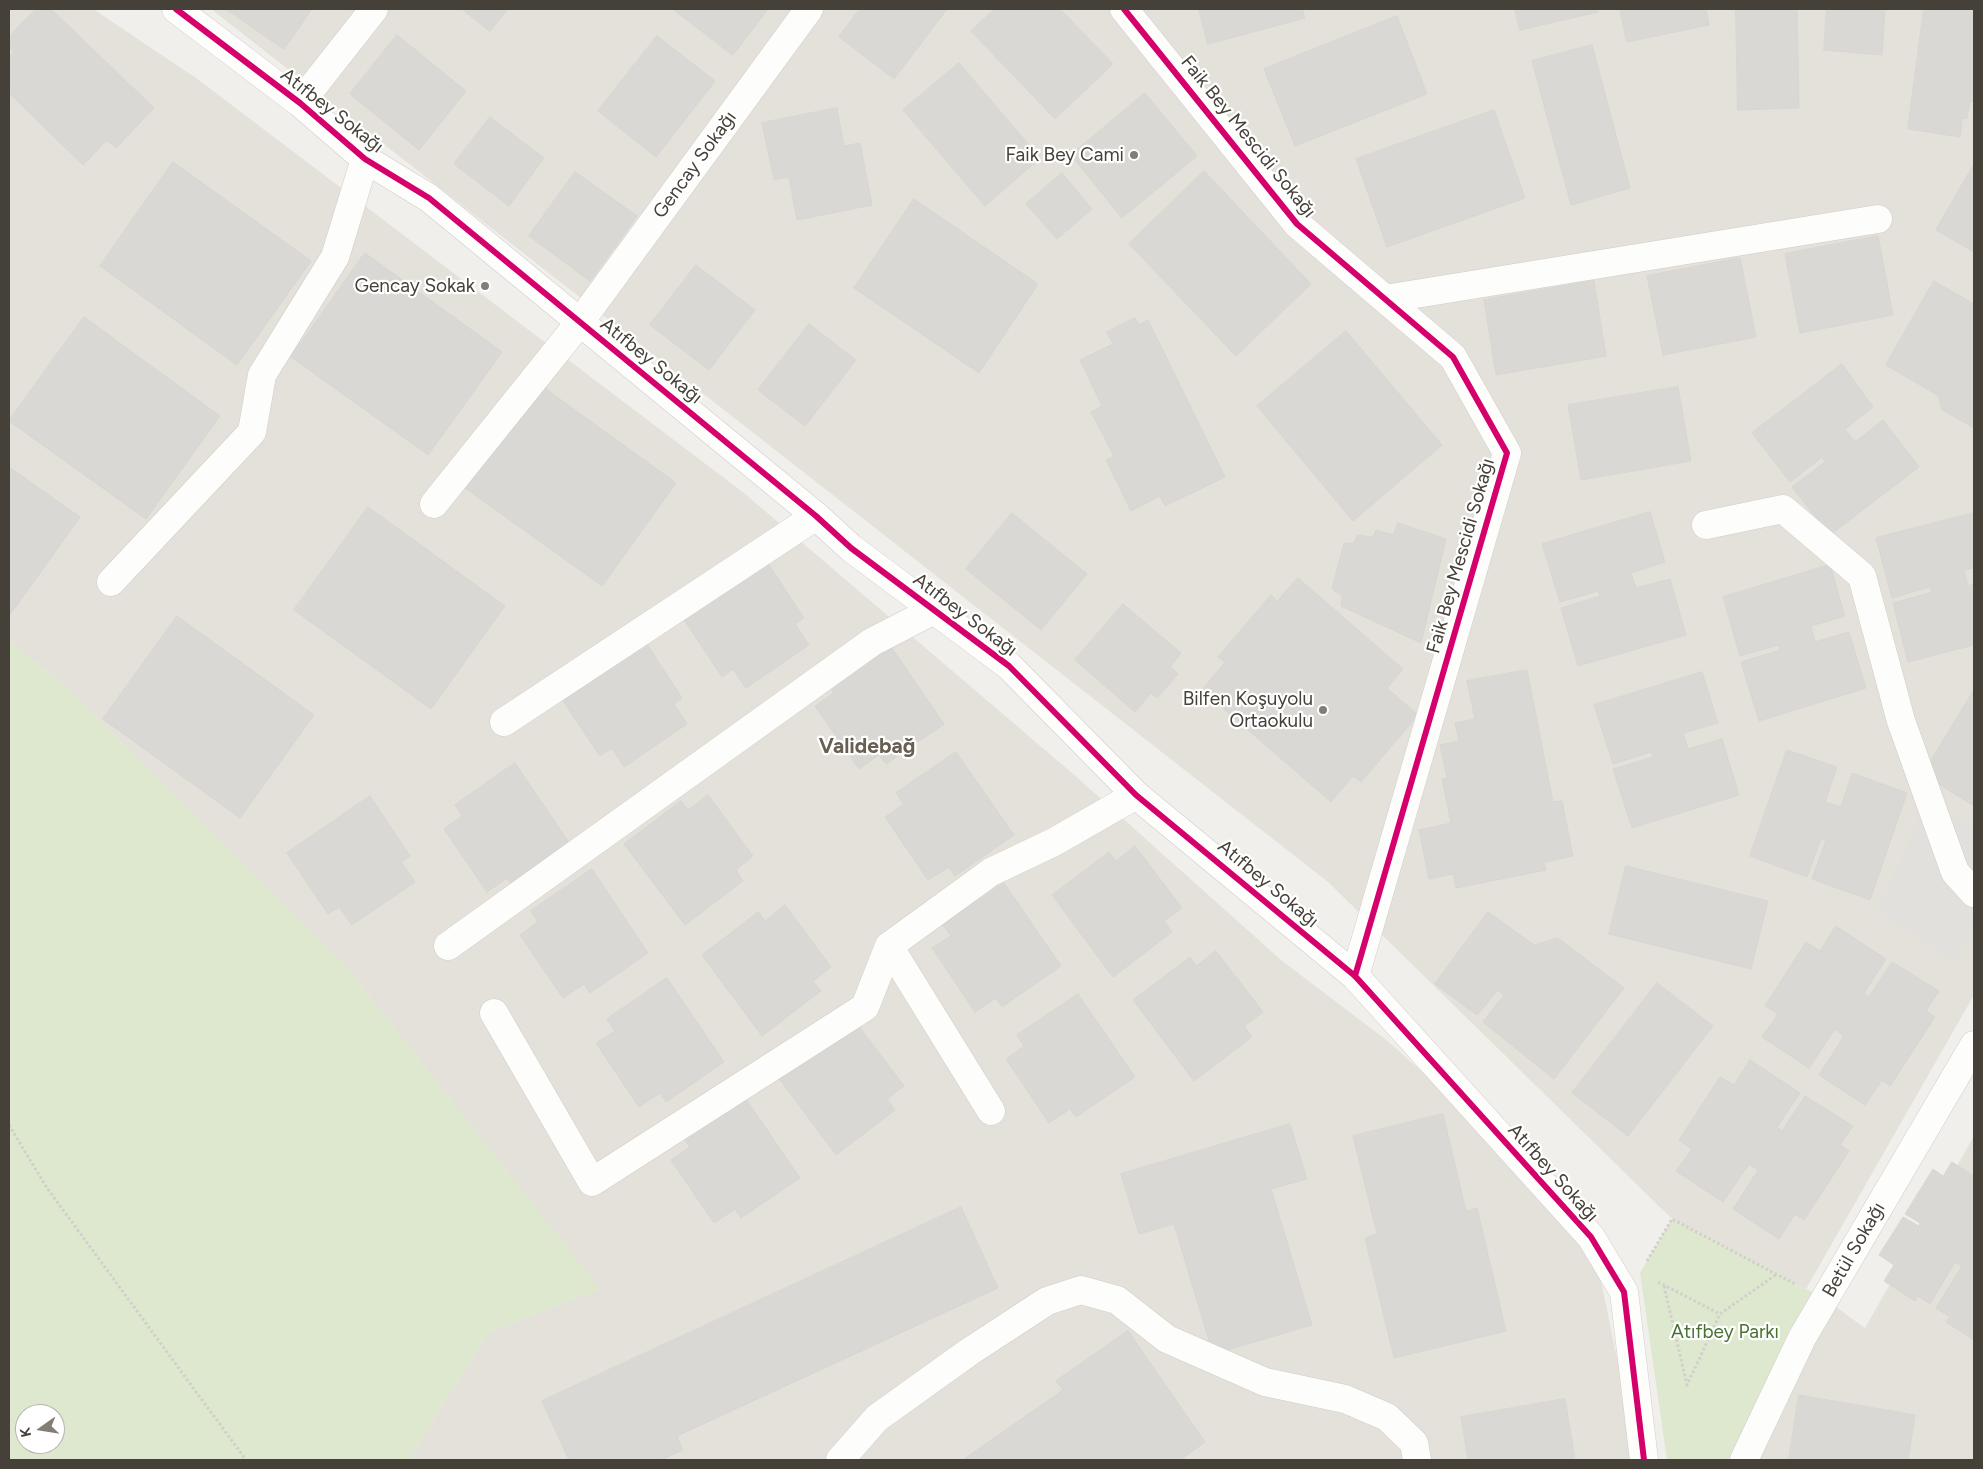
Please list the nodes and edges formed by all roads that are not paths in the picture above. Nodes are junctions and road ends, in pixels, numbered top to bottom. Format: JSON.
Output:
{"nodes":[{"id":1,"x":176,"y":9,"type":"edge"},
{"id":2,"x":374,"y":9,"type":"edge"},
{"id":3,"x":809,"y":9,"type":"edge"},
{"id":4,"x":1124,"y":9,"type":"edge"},
{"id":5,"x":300,"y":103,"type":"junction"},
{"id":6,"x":365,"y":159,"type":"junction"},
{"id":7,"x":1878,"y":219,"type":"dead end"},
{"id":8,"x":1385,"y":299,"type":"junction"},
{"id":9,"x":580,"y":322,"type":"junction"},
{"id":10,"x":434,"y":504,"type":"dead end"},
{"id":11,"x":816,"y":516,"type":"junction"},
{"id":12,"x":1706,"y":524,"type":"dead end"},
{"id":13,"x":111,"y":582,"type":"dead end"},
{"id":14,"x":934,"y":610,"type":"junction"},
{"id":15,"x":504,"y":722,"type":"dead end"},
{"id":16,"x":1136,"y":795,"type":"junction"},
{"id":17,"x":1974,"y":893,"type":"edge"},
{"id":18,"x":448,"y":946,"type":"dead end"},
{"id":19,"x":889,"y":946,"type":"junction"},
{"id":20,"x":1355,"y":976,"type":"junction"},
{"id":21,"x":494,"y":1013,"type":"dead end"},
{"id":22,"x":1974,"y":1045,"type":"edge"},
{"id":23,"x":991,"y":1111,"type":"dead end"},
{"id":24,"x":840,"y":1460,"type":"edge"},
{"id":25,"x":1417,"y":1460,"type":"edge"},
{"id":26,"x":1644,"y":1460,"type":"edge"},
{"id":27,"x":1744,"y":1460,"type":"edge"}],
"edges":[{"from":1,"to":5,"type":"street","name":"Atıfbey Sokağı"},
{"from":2,"to":5,"type":"street"},
{"from":3,"to":9,"type":"street","name":"Gencay Sokağı"},
{"from":4,"to":8,"type":"street","name":"Faik Bey Mescidi Sokağı"},
{"from":5,"to":6,"type":"street","name":"Atıfbey Sokağı"},
{"from":6,"to":9,"type":"street","name":"Atıfbey Sokağı"},
{"from":6,"to":13,"type":"street"},
{"from":7,"to":8,"type":"street"},
{"from":8,"to":20,"type":"street","name":"Faik Bey Mescidi Sokağı"},
{"from":9,"to":10,"type":"street","name":"Gencay Sokağı"},
{"from":9,"to":11,"type":"street","name":"Atıfbey Sokağı"},
{"from":11,"to":14,"type":"street","name":"Atıfbey Sokağı"},
{"from":11,"to":15,"type":"street"},
{"from":12,"to":17,"type":"street"},
{"from":14,"to":16,"type":"street","name":"Atıfbey Sokağı"},
{"from":14,"to":18,"type":"street"},
{"from":16,"to":19,"type":"street"},
{"from":16,"to":20,"type":"street","name":"Atıfbey Sokağı"},
{"from":19,"to":21,"type":"street"},
{"from":19,"to":23,"type":"street"},
{"from":20,"to":26,"type":"street","name":"Atıfbey Sokağı"},
{"from":22,"to":27,"type":"street","name":"Betül Sokağı"},
{"from":24,"to":25,"type":"street"}]}
